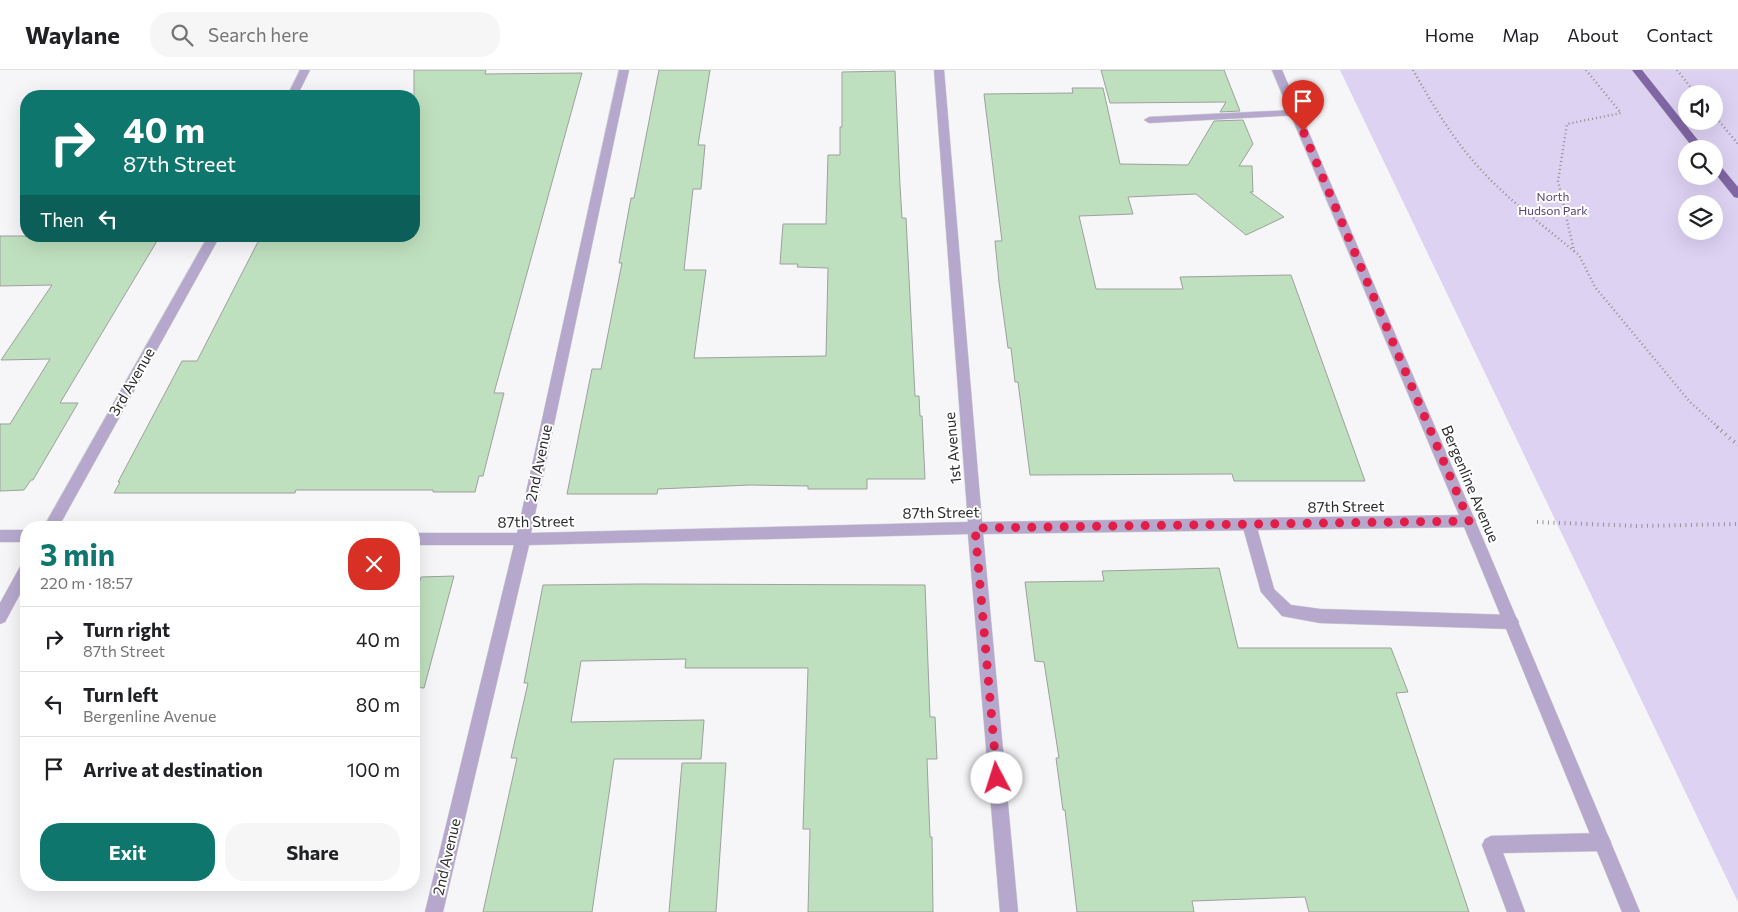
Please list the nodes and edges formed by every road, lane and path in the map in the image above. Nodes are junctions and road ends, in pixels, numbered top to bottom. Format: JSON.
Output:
{"nodes":[{"id":1,"x":305,"y":70,"type":"edge"},
{"id":2,"x":624,"y":70,"type":"edge"},
{"id":3,"x":939,"y":70,"type":"edge"},
{"id":4,"x":1276,"y":70,"type":"edge"},
{"id":5,"x":1413,"y":70,"type":"edge"},
{"id":6,"x":1586,"y":70,"type":"edge"},
{"id":7,"x":1637,"y":70,"type":"edge"},
{"id":8,"x":1677,"y":70,"type":"edge"},
{"id":9,"x":1689,"y":85,"type":"edge"},
{"id":10,"x":295,"y":90,"type":"edge"},
{"id":11,"x":1295,"y":113,"type":"junction"},
{"id":12,"x":1148,"y":120,"type":"dead end"},
{"id":13,"x":1723,"y":126,"type":"edge"},
{"id":14,"x":1693,"y":140,"type":"edge"},
{"id":15,"x":1738,"y":144,"type":"edge"},
{"id":16,"x":1723,"y":176,"type":"edge"},
{"id":17,"x":1738,"y":194,"type":"edge"},
{"id":18,"x":211,"y":242,"type":"edge"},
{"id":19,"x":1574,"y":251,"type":"junction"},
{"id":20,"x":1738,"y":445,"type":"edge"},
{"id":21,"x":54,"y":521,"type":"edge"},
{"id":22,"x":1469,"y":521,"type":"junction"},
{"id":23,"x":1537,"y":522,"type":"dead end"},
{"id":24,"x":1250,"y":524,"type":"junction"},
{"id":25,"x":1738,"y":525,"type":"edge"},
{"id":26,"x":975,"y":528,"type":"junction"},
{"id":27,"x":0,"y":536,"type":"edge"},
{"id":28,"x":20,"y":536,"type":"edge"},
{"id":29,"x":420,"y":539,"type":"edge"},
{"id":30,"x":523,"y":540,"type":"junction"},
{"id":31,"x":20,"y":581,"type":"edge"},
{"id":32,"x":0,"y":617,"type":"edge"},
{"id":33,"x":1511,"y":622,"type":"junction"},
{"id":34,"x":1602,"y":842,"type":"junction"},
{"id":35,"x":434,"y":912,"type":"edge"},
{"id":36,"x":1009,"y":912,"type":"edge"},
{"id":37,"x":1516,"y":912,"type":"edge"},
{"id":38,"x":1632,"y":912,"type":"edge"}],
"edges":[{"from":1,"to":10,"type":"street"},
{"from":2,"to":30,"type":"street","name":"2nd Avenue"},
{"from":3,"to":26,"type":"street","name":"1st Avenue"},
{"from":4,"to":11,"type":"street","name":"Bergenline Avenue"},
{"from":5,"to":19,"type":"path"},
{"from":6,"to":19,"type":"path"},
{"from":7,"to":14,"type":"main road"},
{"from":8,"to":9,"type":"path"},
{"from":11,"to":12,"type":"street"},
{"from":11,"to":22,"type":"street","name":"Bergenline Avenue"},
{"from":13,"to":15,"type":"path"},
{"from":16,"to":17,"type":"main road"},
{"from":18,"to":21,"type":"street","name":"3rd Avenue"},
{"from":19,"to":20,"type":"path"},
{"from":22,"to":24,"type":"street","name":"87th Street"},
{"from":22,"to":33,"type":"street","name":"Bergenline Avenue"},
{"from":23,"to":25,"type":"path"},
{"from":24,"to":26,"type":"street","name":"87th Street"},
{"from":24,"to":33,"type":"street"},
{"from":26,"to":30,"type":"street","name":"87th Street"},
{"from":26,"to":36,"type":"street","name":"1st Avenue"},
{"from":27,"to":28,"type":"street"},
{"from":29,"to":30,"type":"street","name":"87th Street"},
{"from":30,"to":35,"type":"street","name":"2nd Avenue"},
{"from":31,"to":32,"type":"street"},
{"from":33,"to":34,"type":"street","name":"Bergenline Avenue"},
{"from":34,"to":37,"type":"street"},
{"from":34,"to":38,"type":"street","name":"Bergenline Avenue"}]}
